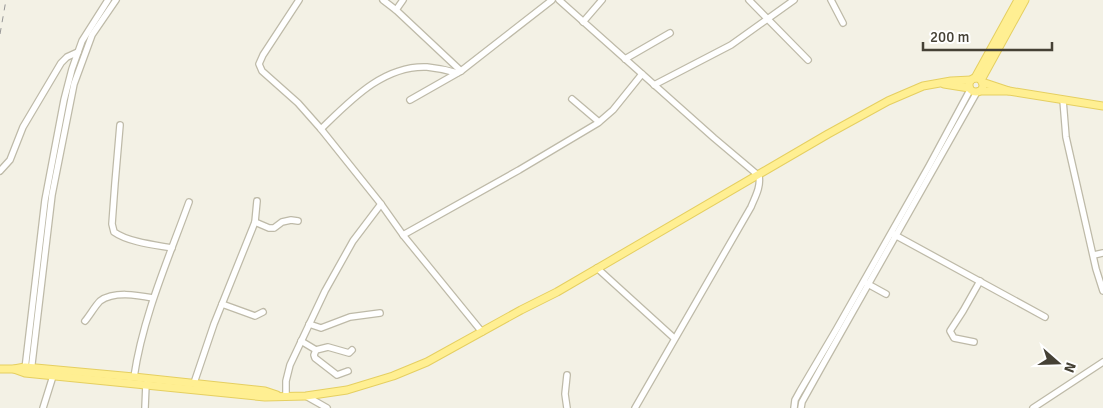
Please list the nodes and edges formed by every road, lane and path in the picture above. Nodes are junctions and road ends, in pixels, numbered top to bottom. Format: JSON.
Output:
{"nodes":[{"id":1,"x":108,"y":0,"type":"edge"},
{"id":2,"x":116,"y":0,"type":"edge"},
{"id":3,"x":299,"y":0,"type":"edge"},
{"id":4,"x":383,"y":0,"type":"edge"},
{"id":5,"x":403,"y":0,"type":"edge"},
{"id":6,"x":552,"y":0,"type":"edge"},
{"id":7,"x":559,"y":0,"type":"edge"},
{"id":8,"x":602,"y":0,"type":"edge"},
{"id":9,"x":749,"y":0,"type":"edge"},
{"id":10,"x":794,"y":0,"type":"edge"},
{"id":11,"x":831,"y":0,"type":"edge"},
{"id":12,"x":1018,"y":0,"type":"edge"},
{"id":13,"x":1025,"y":0,"type":"edge"},
{"id":14,"x":396,"y":10,"type":"junction"},
{"id":15,"x":768,"y":19,"type":"junction"},
{"id":16,"x":583,"y":22,"type":"junction"},
{"id":17,"x":842,"y":23,"type":"dead end"},
{"id":18,"x":670,"y":32,"type":"dead end"},
{"id":19,"x":78,"y":52,"type":"junction"},
{"id":20,"x":625,"y":59,"type":"junction"},
{"id":21,"x":808,"y":60,"type":"dead end"},
{"id":22,"x":459,"y":72,"type":"junction"},
{"id":23,"x":642,"y":74,"type":"junction"},
{"id":24,"x":977,"y":80,"type":"junction"},
{"id":25,"x":939,"y":83,"type":"junction"},
{"id":26,"x":654,"y":85,"type":"junction"},
{"id":27,"x":974,"y":90,"type":"junction"},
{"id":28,"x":1009,"y":91,"type":"junction"},
{"id":29,"x":572,"y":99,"type":"dead end"},
{"id":30,"x":410,"y":100,"type":"dead end"},
{"id":31,"x":1063,"y":100,"type":"junction"},
{"id":32,"x":1103,"y":106,"type":"edge"},
{"id":33,"x":599,"y":122,"type":"junction"},
{"id":34,"x":120,"y":125,"type":"dead end"},
{"id":35,"x":320,"y":129,"type":"junction"},
{"id":36,"x":54,"y":166,"type":"junction"},
{"id":37,"x":0,"y":171,"type":"edge"},
{"id":38,"x":759,"y":176,"type":"junction"},
{"id":39,"x":257,"y":201,"type":"dead end"},
{"id":40,"x":189,"y":202,"type":"dead end"},
{"id":41,"x":381,"y":204,"type":"junction"},
{"id":42,"x":298,"y":221,"type":"dead end"},
{"id":43,"x":255,"y":222,"type":"junction"},
{"id":44,"x":403,"y":235,"type":"junction"},
{"id":45,"x":893,"y":235,"type":"junction"},
{"id":46,"x":172,"y":248,"type":"junction"},
{"id":47,"x":1103,"y":253,"type":"edge"},
{"id":48,"x":1094,"y":255,"type":"junction"},
{"id":49,"x":598,"y":268,"type":"junction"},
{"id":50,"x":980,"y":281,"type":"junction"},
{"id":51,"x":866,"y":283,"type":"junction"},
{"id":52,"x":1103,"y":291,"type":"edge"},
{"id":53,"x":886,"y":294,"type":"dead end"},
{"id":54,"x":153,"y":298,"type":"junction"},
{"id":55,"x":222,"y":304,"type":"junction"},
{"id":56,"x":263,"y":312,"type":"dead end"},
{"id":57,"x":380,"y":313,"type":"dead end"},
{"id":58,"x":1045,"y":317,"type":"dead end"},
{"id":59,"x":85,"y":321,"type":"dead end"},
{"id":60,"x":309,"y":324,"type":"junction"},
{"id":61,"x":482,"y":332,"type":"junction"},
{"id":62,"x":674,"y":338,"type":"junction"},
{"id":63,"x":301,"y":341,"type":"junction"},
{"id":64,"x":974,"y":342,"type":"dead end"},
{"id":65,"x":832,"y":343,"type":"junction"},
{"id":66,"x":316,"y":350,"type":"junction"},
{"id":67,"x":352,"y":350,"type":"dead end"},
{"id":68,"x":1103,"y":362,"type":"edge"},
{"id":69,"x":0,"y":369,"type":"edge"},
{"id":70,"x":28,"y":371,"type":"junction"},
{"id":71,"x":348,"y":371,"type":"dead end"},
{"id":72,"x":53,"y":376,"type":"junction"},
{"id":73,"x":134,"y":376,"type":"junction"},
{"id":74,"x":567,"y":376,"type":"dead end"},
{"id":75,"x":105,"y":377,"type":"junction"},
{"id":76,"x":149,"y":383,"type":"junction"},
{"id":77,"x":194,"y":383,"type":"junction"},
{"id":78,"x":283,"y":396,"type":"junction"},
{"id":79,"x":306,"y":396,"type":"junction"},
{"id":80,"x":43,"y":408,"type":"edge"},
{"id":81,"x":145,"y":408,"type":"edge"},
{"id":82,"x":327,"y":408,"type":"edge"},
{"id":83,"x":567,"y":408,"type":"edge"},
{"id":84,"x":635,"y":408,"type":"edge"},
{"id":85,"x":794,"y":408,"type":"edge"},
{"id":86,"x":801,"y":408,"type":"edge"},
{"id":87,"x":1032,"y":408,"type":"edge"}],
"edges":[{"from":1,"to":19,"type":"street"},
{"from":2,"to":36,"type":"street"},
{"from":3,"to":35,"type":"street"},
{"from":4,"to":14,"type":"street"},
{"from":5,"to":14,"type":"street"},
{"from":6,"to":22,"type":"street"},
{"from":7,"to":16,"type":"street"},
{"from":8,"to":16,"type":"street"},
{"from":9,"to":15,"type":"street"},
{"from":10,"to":15,"type":"street"},
{"from":11,"to":17,"type":"street"},
{"from":12,"to":24,"type":"main road"},
{"from":13,"to":24,"type":"main road"},
{"from":14,"to":22,"type":"street"},
{"from":15,"to":21,"type":"street"},
{"from":15,"to":26,"type":"street"},
{"from":16,"to":20,"type":"street"},
{"from":18,"to":20,"type":"street"},
{"from":19,"to":36,"type":"street"},
{"from":19,"to":37,"type":"street"},
{"from":20,"to":23,"type":"street"},
{"from":22,"to":30,"type":"street"},
{"from":22,"to":35,"type":"street"},
{"from":23,"to":26,"type":"street"},
{"from":23,"to":33,"type":"street"},
{"from":24,"to":25,"type":"main road"},
{"from":24,"to":27,"type":"main road"},
{"from":24,"to":27,"type":"main road"},
{"from":24,"to":28,"type":"main road"},
{"from":25,"to":27,"type":"main road"},
{"from":25,"to":38,"type":"main road"},
{"from":26,"to":38,"type":"street"},
{"from":27,"to":28,"type":"main road"},
{"from":27,"to":45,"type":"street"},
{"from":28,"to":31,"type":"main road"},
{"from":29,"to":33,"type":"street"},
{"from":31,"to":32,"type":"main road"},
{"from":31,"to":48,"type":"street"},
{"from":33,"to":44,"type":"street"},
{"from":34,"to":46,"type":"street"},
{"from":35,"to":41,"type":"street"},
{"from":36,"to":70,"type":"street"},
{"from":38,"to":49,"type":"main road"},
{"from":38,"to":62,"type":"street"},
{"from":39,"to":43,"type":"street"},
{"from":40,"to":46,"type":"street"},
{"from":41,"to":44,"type":"street"},
{"from":41,"to":60,"type":"street"},
{"from":42,"to":43,"type":"street"},
{"from":43,"to":55,"type":"street"},
{"from":44,"to":61,"type":"street"},
{"from":45,"to":50,"type":"street"},
{"from":45,"to":51,"type":"street"},
{"from":46,"to":54,"type":"street"},
{"from":47,"to":48,"type":"street"},
{"from":48,"to":52,"type":"street"},
{"from":49,"to":61,"type":"main road"},
{"from":49,"to":62,"type":"street"},
{"from":50,"to":58,"type":"street"},
{"from":50,"to":64,"type":"street"},
{"from":51,"to":53,"type":"street"},
{"from":51,"to":65,"type":"street"},
{"from":54,"to":59,"type":"street"},
{"from":54,"to":73,"type":"street"},
{"from":55,"to":56,"type":"street"},
{"from":55,"to":77,"type":"street"},
{"from":57,"to":60,"type":"street"},
{"from":60,"to":63,"type":"street"},
{"from":61,"to":79,"type":"main road"},
{"from":62,"to":84,"type":"street"},
{"from":63,"to":66,"type":"street"},
{"from":63,"to":78,"type":"street"},
{"from":65,"to":85,"type":"street"},
{"from":65,"to":86,"type":"street"},
{"from":66,"to":67,"type":"street"},
{"from":66,"to":71,"type":"street"},
{"from":68,"to":87,"type":"street"},
{"from":69,"to":70,"type":"main road"},
{"from":70,"to":72,"type":"main road"},
{"from":70,"to":75,"type":"main road"},
{"from":72,"to":75,"type":"main road"},
{"from":72,"to":80,"type":"street"},
{"from":73,"to":75,"type":"main road"},
{"from":73,"to":76,"type":"main road"},
{"from":74,"to":83,"type":"street"},
{"from":75,"to":76,"type":"main road"},
{"from":76,"to":77,"type":"main road"},
{"from":76,"to":78,"type":"main road"},
{"from":76,"to":81,"type":"street"},
{"from":77,"to":78,"type":"main road"},
{"from":78,"to":79,"type":"main road"},
{"from":79,"to":82,"type":"street"}]}
